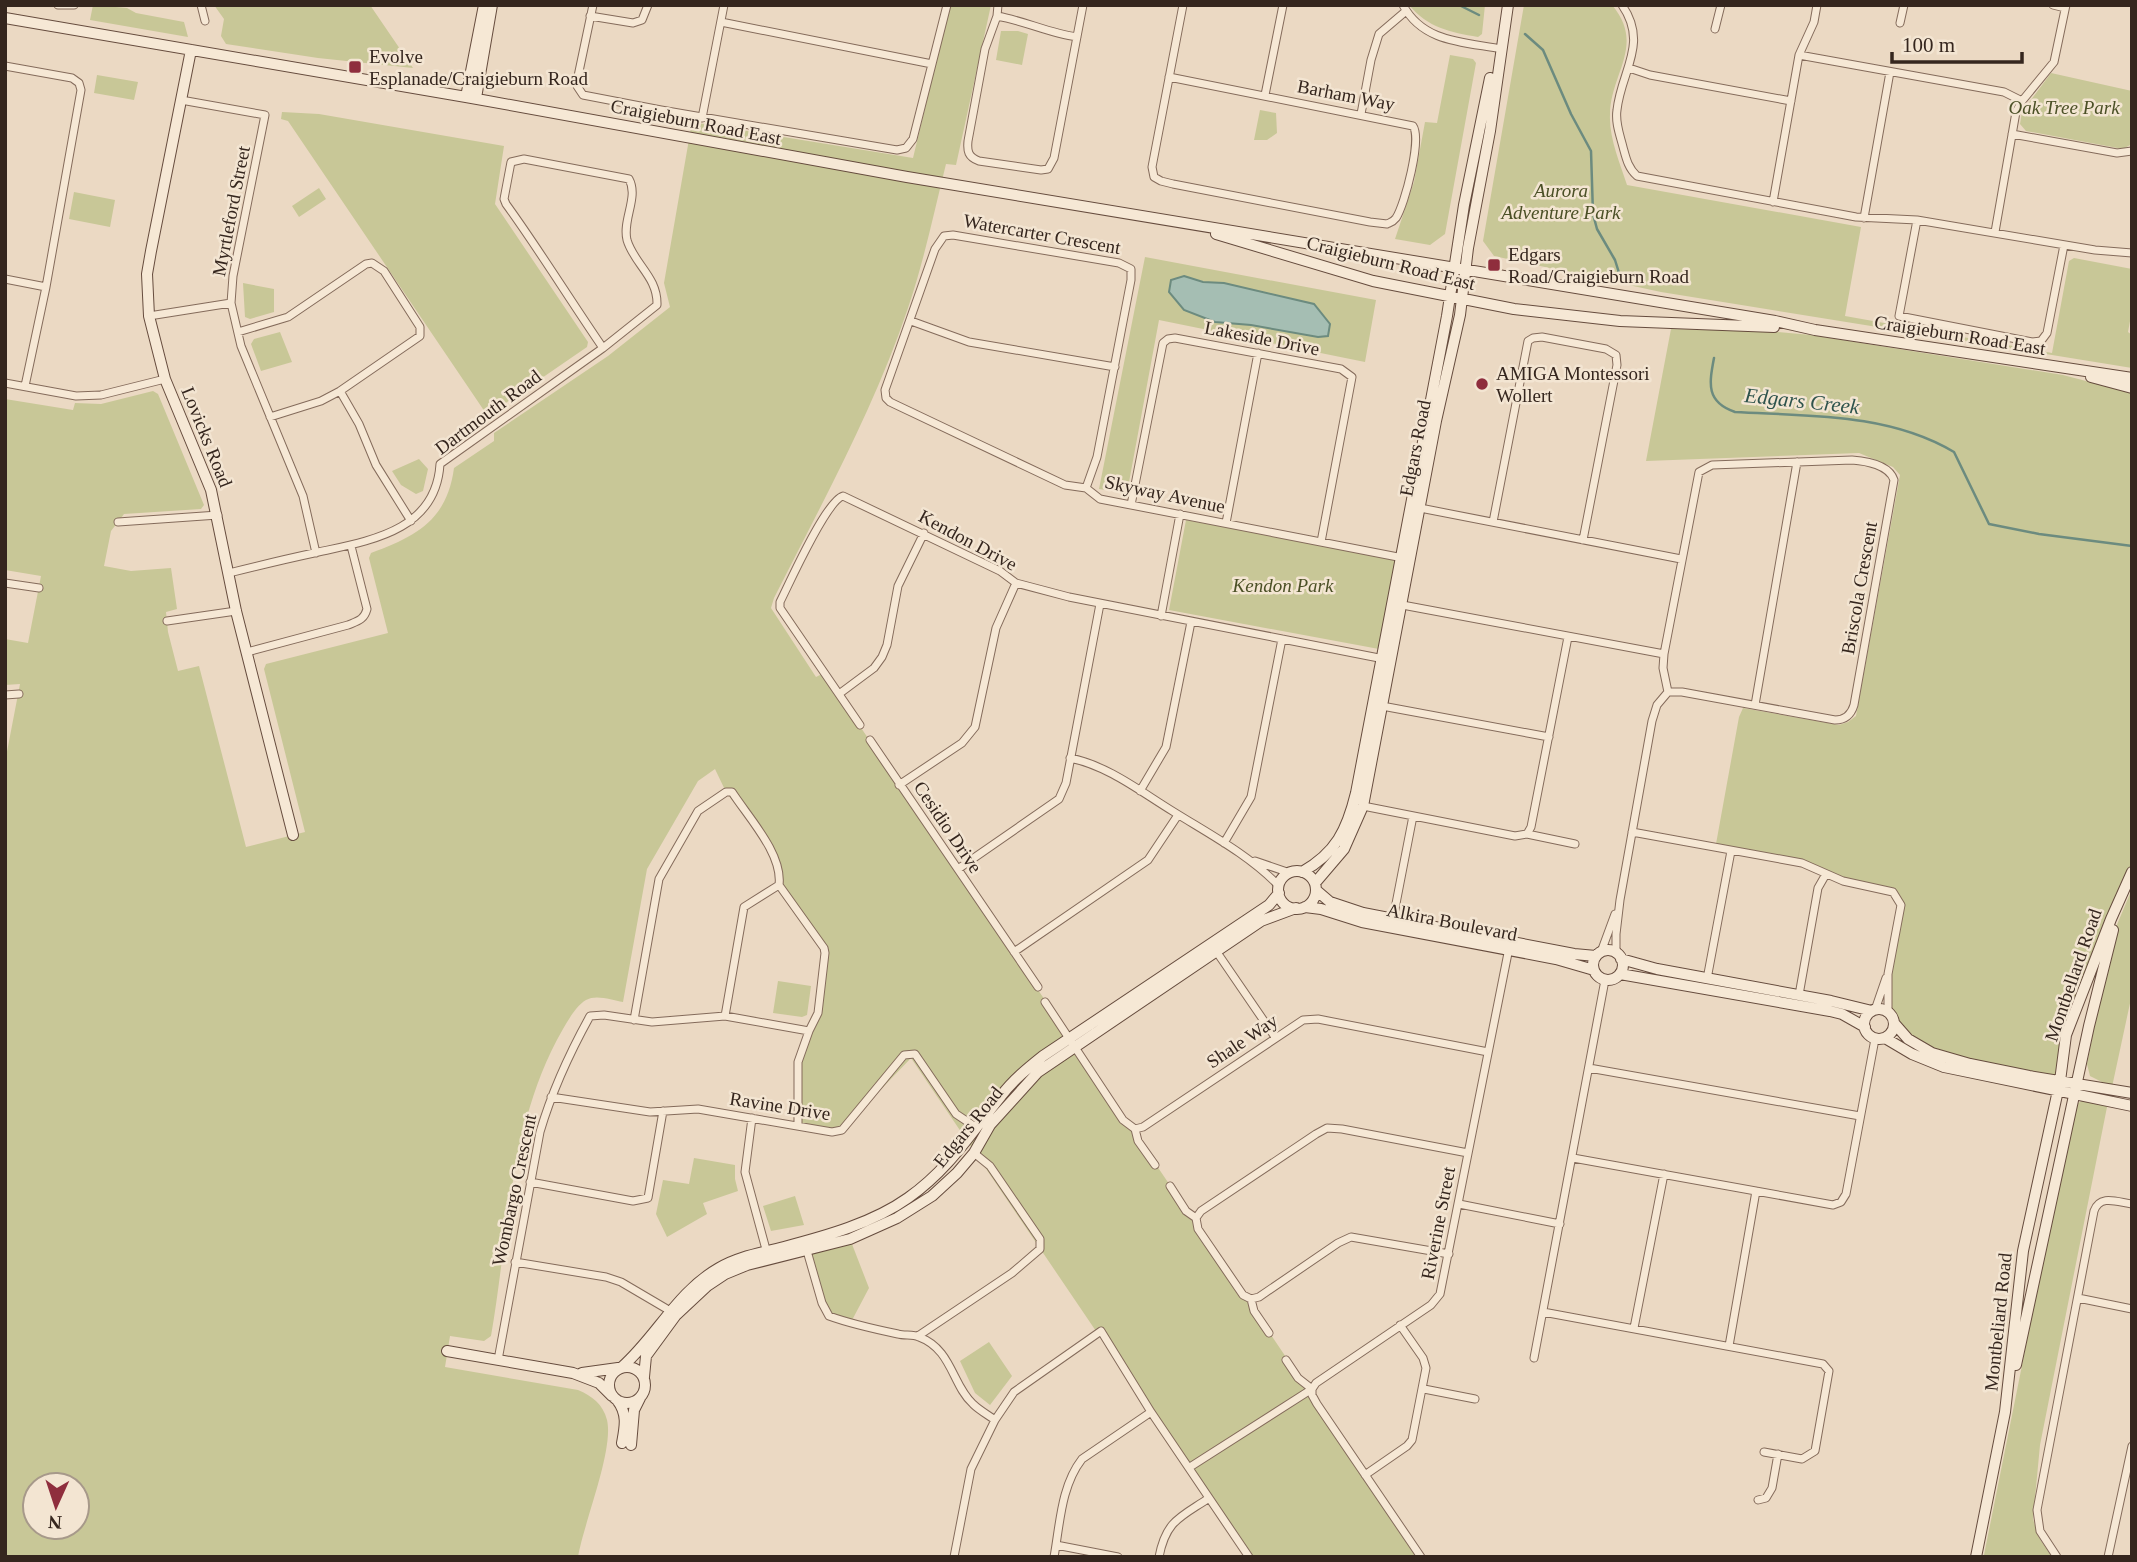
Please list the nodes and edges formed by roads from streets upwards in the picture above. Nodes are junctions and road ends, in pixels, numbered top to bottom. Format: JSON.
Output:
{"nodes":[{"id":1,"x":58,"y":5,"type":"edge"},
{"id":2,"x":74,"y":5,"type":"edge"},
{"id":3,"x":201,"y":5,"type":"edge"},
{"id":4,"x":484,"y":5,"type":"edge"},
{"id":5,"x":492,"y":5,"type":"edge"},
{"id":6,"x":593,"y":5,"type":"edge"},
{"id":7,"x":648,"y":5,"type":"edge"},
{"id":8,"x":724,"y":5,"type":"edge"},
{"id":9,"x":947,"y":5,"type":"edge"},
{"id":10,"x":998,"y":5,"type":"edge"},
{"id":11,"x":1083,"y":5,"type":"edge"},
{"id":12,"x":1183,"y":5,"type":"edge"},
{"id":13,"x":1283,"y":5,"type":"edge"},
{"id":14,"x":1502,"y":5,"type":"edge"},
{"id":15,"x":1508,"y":5,"type":"edge"},
{"id":16,"x":1622,"y":5,"type":"edge"},
{"id":17,"x":1721,"y":5,"type":"edge"},
{"id":18,"x":1817,"y":5,"type":"edge"},
{"id":19,"x":1904,"y":5,"type":"edge"},
{"id":20,"x":2053,"y":5,"type":"edge"},
{"id":21,"x":2066,"y":6,"type":"edge"},
{"id":22,"x":1404,"y":8,"type":"edge"},
{"id":23,"x":590,"y":16,"type":"junction"},
{"id":24,"x":997,"y":16,"type":"junction"},
{"id":25,"x":5,"y":18,"type":"edge"},
{"id":26,"x":205,"y":21,"type":"dead end"},
{"id":27,"x":721,"y":22,"type":"junction"},
{"id":28,"x":1900,"y":23,"type":"dead end"},
{"id":29,"x":1715,"y":29,"type":"dead end"},
{"id":30,"x":1077,"y":37,"type":"junction"},
{"id":31,"x":1499,"y":48,"type":"junction"},
{"id":32,"x":191,"y":50,"type":"junction"},
{"id":33,"x":1799,"y":55,"type":"junction"},
{"id":34,"x":932,"y":64,"type":"junction"},
{"id":35,"x":5,"y":66,"type":"edge"},
{"id":36,"x":1629,"y":68,"type":"junction"},
{"id":37,"x":1891,"y":72,"type":"junction"},
{"id":38,"x":1169,"y":77,"type":"junction"},
{"id":39,"x":1265,"y":95,"type":"junction"},
{"id":40,"x":471,"y":98,"type":"junction"},
{"id":41,"x":181,"y":100,"type":"junction"},
{"id":42,"x":1791,"y":101,"type":"junction"},
{"id":43,"x":2022,"y":101,"type":"junction"},
{"id":44,"x":1361,"y":114,"type":"junction"},
{"id":45,"x":702,"y":117,"type":"junction"},
{"id":46,"x":2012,"y":134,"type":"junction"},
{"id":47,"x":2132,"y":151,"type":"edge"},
{"id":48,"x":1773,"y":202,"type":"junction"},
{"id":49,"x":1864,"y":218,"type":"junction"},
{"id":50,"x":1917,"y":220,"type":"junction"},
{"id":51,"x":1173,"y":222,"type":"junction"},
{"id":52,"x":1995,"y":232,"type":"junction"},
{"id":53,"x":2064,"y":245,"type":"junction"},
{"id":54,"x":2132,"y":253,"type":"edge"},
{"id":55,"x":1453,"y":268,"type":"junction"},
{"id":56,"x":1465,"y":271,"type":"junction"},
{"id":57,"x":5,"y":279,"type":"edge"},
{"id":58,"x":46,"y":287,"type":"junction"},
{"id":59,"x":1450,"y":297,"type":"junction"},
{"id":60,"x":1462,"y":299,"type":"junction"},
{"id":61,"x":231,"y":303,"type":"junction"},
{"id":62,"x":149,"y":316,"type":"junction"},
{"id":63,"x":911,"y":321,"type":"junction"},
{"id":64,"x":1815,"y":330,"type":"junction"},
{"id":65,"x":238,"y":332,"type":"junction"},
{"id":66,"x":603,"y":348,"type":"junction"},
{"id":67,"x":1258,"y":353,"type":"junction"},
{"id":68,"x":1115,"y":367,"type":"junction"},
{"id":69,"x":2058,"y":368,"type":"junction"},
{"id":70,"x":2132,"y":378,"type":"edge"},
{"id":71,"x":164,"y":379,"type":"junction"},
{"id":72,"x":5,"y":383,"type":"edge"},
{"id":73,"x":25,"y":386,"type":"junction"},
{"id":74,"x":2132,"y":388,"type":"edge"},
{"id":75,"x":340,"y":391,"type":"junction"},
{"id":76,"x":890,"y":402,"type":"joint"},
{"id":77,"x":270,"y":417,"type":"junction"},
{"id":78,"x":1797,"y":462,"type":"junction"},
{"id":79,"x":1086,"y":488,"type":"junction"},
{"id":80,"x":1131,"y":505,"type":"junction"},
{"id":81,"x":1416,"y":507,"type":"junction"},
{"id":82,"x":1180,"y":514,"type":"junction"},
{"id":83,"x":218,"y":515,"type":"junction"},
{"id":84,"x":411,"y":521,"type":"junction"},
{"id":85,"x":118,"y":522,"type":"dead end"},
{"id":86,"x":1493,"y":522,"type":"junction"},
{"id":87,"x":1226,"y":523,"type":"junction"},
{"id":88,"x":924,"y":533,"type":"junction"},
{"id":89,"x":1584,"y":540,"type":"junction"},
{"id":90,"x":1321,"y":542,"type":"junction"},
{"id":91,"x":351,"y":546,"type":"junction"},
{"id":92,"x":316,"y":552,"type":"junction"},
{"id":93,"x":1406,"y":558,"type":"junction"},
{"id":94,"x":1681,"y":559,"type":"junction"},
{"id":95,"x":229,"y":573,"type":"junction"},
{"id":96,"x":5,"y":583,"type":"edge"},
{"id":97,"x":1016,"y":583,"type":"junction"},
{"id":98,"x":39,"y":588,"type":"dead end"},
{"id":99,"x":1100,"y":604,"type":"junction"},
{"id":100,"x":1397,"y":604,"type":"junction"},
{"id":101,"x":236,"y":611,"type":"junction"},
{"id":102,"x":1161,"y":616,"type":"junction"},
{"id":103,"x":167,"y":621,"type":"dead end"},
{"id":104,"x":1191,"y":622,"type":"junction"},
{"id":105,"x":1568,"y":637,"type":"junction"},
{"id":106,"x":1282,"y":639,"type":"junction"},
{"id":107,"x":247,"y":652,"type":"junction"},
{"id":108,"x":1664,"y":654,"type":"junction"},
{"id":109,"x":1387,"y":659,"type":"junction"},
{"id":110,"x":1668,"y":692,"type":"junction"},
{"id":111,"x":19,"y":694,"type":"dead end"},
{"id":112,"x":839,"y":694,"type":"junction"},
{"id":113,"x":5,"y":695,"type":"edge"},
{"id":114,"x":1755,"y":705,"type":"junction"},
{"id":115,"x":1382,"y":706,"type":"junction"},
{"id":116,"x":860,"y":725,"type":"dead end"},
{"id":117,"x":1549,"y":737,"type":"junction"},
{"id":118,"x":870,"y":740,"type":"dead end"},
{"id":119,"x":1070,"y":758,"type":"junction"},
{"id":120,"x":900,"y":785,"type":"junction"},
{"id":121,"x":1140,"y":791,"type":"junction"},
{"id":122,"x":1363,"y":806,"type":"junction"},
{"id":123,"x":1178,"y":815,"type":"junction"},
{"id":124,"x":1413,"y":816,"type":"junction"},
{"id":125,"x":1632,"y":832,"type":"junction"},
{"id":126,"x":293,"y":835,"type":"dead end"},
{"id":127,"x":1527,"y":835,"type":"junction"},
{"id":128,"x":1224,"y":843,"type":"junction"},
{"id":129,"x":1575,"y":844,"type":"dead end"},
{"id":130,"x":1731,"y":851,"type":"junction"},
{"id":131,"x":1248,"y":858,"type":"junction"},
{"id":132,"x":958,"y":869,"type":"junction"},
{"id":133,"x":1302,"y":872,"type":"junction"},
{"id":134,"x":2132,"y":872,"type":"edge"},
{"id":135,"x":1290,"y":873,"type":"junction"},
{"id":136,"x":1826,"y":874,"type":"junction"},
{"id":137,"x":779,"y":885,"type":"junction"},
{"id":138,"x":2132,"y":885,"type":"edge"},
{"id":139,"x":1316,"y":887,"type":"junction"},
{"id":140,"x":1279,"y":890,"type":"junction"},
{"id":141,"x":1620,"y":900,"type":"junction"},
{"id":142,"x":1301,"y":908,"type":"junction"},
{"id":143,"x":1393,"y":919,"type":"junction"},
{"id":144,"x":1509,"y":946,"type":"junction"},
{"id":145,"x":1214,"y":948,"type":"junction"},
{"id":146,"x":1014,"y":952,"type":"junction"},
{"id":147,"x":1599,"y":954,"type":"junction"},
{"id":148,"x":1619,"y":956,"type":"junction"},
{"id":149,"x":1594,"y":970,"type":"junction"},
{"id":150,"x":1620,"y":974,"type":"junction"},
{"id":151,"x":1888,"y":974,"type":"junction"},
{"id":152,"x":1707,"y":979,"type":"junction"},
{"id":153,"x":1605,"y":980,"type":"junction"},
{"id":154,"x":1038,"y":987,"type":"dead end"},
{"id":155,"x":1799,"y":995,"type":"junction"},
{"id":156,"x":1045,"y":1002,"type":"dead end"},
{"id":157,"x":1873,"y":1011,"type":"junction"},
{"id":158,"x":1888,"y":1012,"type":"junction"},
{"id":159,"x":725,"y":1016,"type":"junction"},
{"id":160,"x":634,"y":1020,"type":"junction"},
{"id":161,"x":1894,"y":1023,"type":"junction"},
{"id":162,"x":1865,"y":1027,"type":"junction"},
{"id":163,"x":809,"y":1031,"type":"junction"},
{"id":164,"x":1275,"y":1037,"type":"junction"},
{"id":165,"x":1880,"y":1038,"type":"junction"},
{"id":166,"x":1072,"y":1044,"type":"junction"},
{"id":167,"x":1488,"y":1052,"type":"junction"},
{"id":168,"x":1589,"y":1068,"type":"junction"},
{"id":169,"x":2058,"y":1086,"type":"junction"},
{"id":170,"x":2075,"y":1089,"type":"junction"},
{"id":171,"x":2132,"y":1093,"type":"edge"},
{"id":172,"x":551,"y":1097,"type":"junction"},
{"id":173,"x":2132,"y":1106,"type":"edge"},
{"id":174,"x":663,"y":1111,"type":"junction"},
{"id":175,"x":1860,"y":1116,"type":"junction"},
{"id":176,"x":752,"y":1118,"type":"junction"},
{"id":177,"x":798,"y":1126,"type":"junction"},
{"id":178,"x":977,"y":1128,"type":"junction"},
{"id":179,"x":1135,"y":1129,"type":"junction"},
{"id":180,"x":974,"y":1153,"type":"junction"},
{"id":181,"x":1468,"y":1153,"type":"junction"},
{"id":182,"x":1573,"y":1158,"type":"junction"},
{"id":183,"x":1155,"y":1165,"type":"dead end"},
{"id":184,"x":1664,"y":1174,"type":"junction"},
{"id":185,"x":530,"y":1182,"type":"junction"},
{"id":186,"x":1170,"y":1186,"type":"dead end"},
{"id":187,"x":1756,"y":1191,"type":"junction"},
{"id":188,"x":1459,"y":1204,"type":"junction"},
{"id":189,"x":2132,"y":1204,"type":"edge"},
{"id":190,"x":1196,"y":1218,"type":"junction"},
{"id":191,"x":1560,"y":1224,"type":"junction"},
{"id":192,"x":807,"y":1251,"type":"junction"},
{"id":193,"x":1449,"y":1254,"type":"junction"},
{"id":194,"x":768,"y":1256,"type":"junction"},
{"id":195,"x":515,"y":1262,"type":"junction"},
{"id":196,"x":2078,"y":1298,"type":"junction"},
{"id":197,"x":1251,"y":1299,"type":"junction"},
{"id":198,"x":2132,"y":1309,"type":"edge"},
{"id":199,"x":1543,"y":1312,"type":"junction"},
{"id":200,"x":673,"y":1313,"type":"junction"},
{"id":201,"x":1401,"y":1325,"type":"junction"},
{"id":202,"x":1634,"y":1328,"type":"junction"},
{"id":203,"x":1269,"y":1334,"type":"dead end"},
{"id":204,"x":918,"y":1336,"type":"junction"},
{"id":205,"x":1729,"y":1346,"type":"junction"},
{"id":206,"x":447,"y":1351,"type":"dead end"},
{"id":207,"x":1535,"y":1358,"type":"dead end"},
{"id":208,"x":498,"y":1360,"type":"junction"},
{"id":209,"x":1286,"y":1360,"type":"dead end"},
{"id":210,"x":621,"y":1367,"type":"junction"},
{"id":211,"x":573,"y":1373,"type":"junction"},
{"id":212,"x":644,"y":1377,"type":"junction"},
{"id":213,"x":1312,"y":1389,"type":"junction"},
{"id":214,"x":1424,"y":1389,"type":"junction"},
{"id":215,"x":642,"y":1396,"type":"junction"},
{"id":216,"x":614,"y":1398,"type":"junction"},
{"id":217,"x":1475,"y":1399,"type":"dead end"},
{"id":218,"x":1151,"y":1412,"type":"junction"},
{"id":219,"x":2005,"y":1412,"type":"junction"},
{"id":220,"x":995,"y":1420,"type":"junction"},
{"id":221,"x":2132,"y":1446,"type":"edge"},
{"id":222,"x":1764,"y":1452,"type":"dead end"},
{"id":223,"x":1778,"y":1454,"type":"junction"},
{"id":224,"x":1189,"y":1467,"type":"junction"},
{"id":225,"x":1365,"y":1475,"type":"junction"},
{"id":226,"x":1209,"y":1497,"type":"junction"},
{"id":227,"x":1758,"y":1500,"type":"dead end"},
{"id":228,"x":1056,"y":1545,"type":"junction"},
{"id":229,"x":954,"y":1557,"type":"edge"},
{"id":230,"x":1054,"y":1557,"type":"edge"},
{"id":231,"x":1118,"y":1557,"type":"edge"},
{"id":232,"x":1159,"y":1557,"type":"edge"},
{"id":233,"x":1250,"y":1557,"type":"edge"},
{"id":234,"x":1421,"y":1557,"type":"edge"},
{"id":235,"x":1976,"y":1557,"type":"edge"},
{"id":236,"x":2057,"y":1557,"type":"edge"},
{"id":237,"x":2108,"y":1557,"type":"edge"}],
"edges":[{"from":1,"to":2,"type":"street"},
{"from":3,"to":26,"type":"street"},
{"from":4,"to":40,"type":"street"},
{"from":5,"to":40,"type":"street"},
{"from":6,"to":23,"type":"street"},
{"from":7,"to":23,"type":"street"},
{"from":8,"to":27,"type":"street"},
{"from":9,"to":34,"type":"street"},
{"from":10,"to":24,"type":"street"},
{"from":11,"to":30,"type":"street"},
{"from":12,"to":38,"type":"street"},
{"from":13,"to":39,"type":"street"},
{"from":14,"to":31,"type":"street","name":"Edgars Road"},
{"from":15,"to":31,"type":"street","name":"Edgars Road"},
{"from":16,"to":36,"type":"street"},
{"from":17,"to":29,"type":"street"},
{"from":18,"to":33,"type":"street"},
{"from":19,"to":28,"type":"street"},
{"from":20,"to":21,"type":"street"},
{"from":21,"to":43,"type":"street"},
{"from":22,"to":31,"type":"street"},
{"from":22,"to":44,"type":"street"},
{"from":23,"to":45,"type":"street"},
{"from":24,"to":30,"type":"street"},
{"from":24,"to":30,"type":"street"},
{"from":25,"to":32,"type":"street","name":"Craigieburn Road East"},
{"from":27,"to":34,"type":"street"},
{"from":27,"to":45,"type":"street"},
{"from":31,"to":55,"type":"street","name":"Edgars Road"},
{"from":31,"to":56,"type":"street","name":"Edgars Road"},
{"from":32,"to":40,"type":"street","name":"Craigieburn Road East"},
{"from":32,"to":41,"type":"street","name":"Lovicks Road"},
{"from":33,"to":37,"type":"street"},
{"from":33,"to":42,"type":"street"},
{"from":34,"to":45,"type":"street"},
{"from":35,"to":58,"type":"street"},
{"from":36,"to":42,"type":"street"},
{"from":36,"to":48,"type":"street"},
{"from":37,"to":43,"type":"street"},
{"from":37,"to":49,"type":"street"},
{"from":38,"to":39,"type":"street","name":"Barham Way"},
{"from":38,"to":44,"type":"street","name":"Barham Way"},
{"from":39,"to":44,"type":"street","name":"Barham Way"},
{"from":40,"to":51,"type":"street","name":"Craigieburn Road East"},
{"from":41,"to":61,"type":"street","name":"Myrtleford Street"},
{"from":41,"to":62,"type":"street","name":"Lovicks Road"},
{"from":42,"to":48,"type":"street"},
{"from":43,"to":46,"type":"street"},
{"from":46,"to":47,"type":"street"},
{"from":46,"to":52,"type":"street"},
{"from":48,"to":49,"type":"street"},
{"from":49,"to":50,"type":"street"},
{"from":50,"to":52,"type":"street"},
{"from":50,"to":53,"type":"street"},
{"from":51,"to":55,"type":"street","name":"Craigieburn Road East"},
{"from":51,"to":59,"type":"street","name":"Craigieburn Road East"},
{"from":52,"to":53,"type":"street"},
{"from":53,"to":54,"type":"street"},
{"from":55,"to":56,"type":"street","name":"Craigieburn Road East"},
{"from":55,"to":59,"type":"street","name":"Edgars Road"},
{"from":56,"to":60,"type":"street","name":"Edgars Road"},
{"from":56,"to":64,"type":"street","name":"Craigieburn Road East"},
{"from":57,"to":58,"type":"street"},
{"from":58,"to":73,"type":"street"},
{"from":59,"to":60,"type":"street","name":"Craigieburn Road East"},
{"from":59,"to":81,"type":"street","name":"Edgars Road"},
{"from":60,"to":64,"type":"street","name":"Craigieburn Road East"},
{"from":60,"to":81,"type":"street","name":"Edgars Road"},
{"from":61,"to":62,"type":"street"},
{"from":61,"to":65,"type":"street","name":"Myrtleford Street"},
{"from":62,"to":71,"type":"street","name":"Lovicks Road"},
{"from":63,"to":68,"type":"street"},
{"from":63,"to":68,"type":"street","name":"Watercarter Crescent"},
{"from":63,"to":76,"type":"street","name":"Watercarter Crescent"},
{"from":64,"to":69,"type":"street","name":"Craigieburn Road East"},
{"from":65,"to":75,"type":"street"},
{"from":65,"to":77,"type":"street","name":"Myrtleford Street"},
{"from":66,"to":66,"type":"street","name":"Dartmouth Road"},
{"from":66,"to":84,"type":"street","name":"Dartmouth Road"},
{"from":67,"to":80,"type":"street","name":"Lakeside Drive"},
{"from":67,"to":87,"type":"street"},
{"from":67,"to":90,"type":"street","name":"Lakeside Drive"},
{"from":68,"to":79,"type":"street","name":"Watercarter Crescent"},
{"from":69,"to":70,"type":"street","name":"Craigieburn Road East"},
{"from":69,"to":74,"type":"street","name":"Craigieburn Road East"},
{"from":71,"to":73,"type":"street"},
{"from":71,"to":83,"type":"street","name":"Lovicks Road"},
{"from":72,"to":73,"type":"street"},
{"from":75,"to":77,"type":"street"},
{"from":75,"to":84,"type":"street"},
{"from":76,"to":79,"type":"street","name":"Skyway Avenue"},
{"from":77,"to":92,"type":"street","name":"Myrtleford Street"},
{"from":78,"to":94,"type":"street","name":"Briscola Crescent"},
{"from":78,"to":114,"type":"street"},
{"from":78,"to":114,"type":"street","name":"Briscola Crescent"},
{"from":79,"to":80,"type":"street","name":"Skyway Avenue"},
{"from":80,"to":82,"type":"street","name":"Skyway Avenue"},
{"from":81,"to":86,"type":"street"},
{"from":81,"to":93,"type":"street","name":"Edgars Road"},
{"from":82,"to":87,"type":"street","name":"Skyway Avenue"},
{"from":82,"to":102,"type":"street"},
{"from":83,"to":85,"type":"street"},
{"from":83,"to":95,"type":"street","name":"Lovicks Road"},
{"from":84,"to":91,"type":"street","name":"Dartmouth Road"},
{"from":86,"to":89,"type":"street"},
{"from":86,"to":89,"type":"street"},
{"from":87,"to":90,"type":"street","name":"Skyway Avenue"},
{"from":88,"to":97,"type":"street","name":"Kendon Drive"},
{"from":88,"to":112,"type":"street"},
{"from":88,"to":112,"type":"street","name":"Kendon Drive"},
{"from":89,"to":94,"type":"street"},
{"from":90,"to":93,"type":"street","name":"Skyway Avenue"},
{"from":91,"to":92,"type":"street","name":"Dartmouth Road"},
{"from":91,"to":107,"type":"street"},
{"from":92,"to":95,"type":"street","name":"Dartmouth Road"},
{"from":93,"to":100,"type":"street","name":"Edgars Road"},
{"from":94,"to":108,"type":"street"},
{"from":95,"to":101,"type":"street","name":"Lovicks Road"},
{"from":96,"to":98,"type":"street"},
{"from":97,"to":99,"type":"street","name":"Kendon Drive"},
{"from":97,"to":120,"type":"street","name":"Cesidio Drive"},
{"from":99,"to":102,"type":"street","name":"Kendon Drive"},
{"from":99,"to":119,"type":"street"},
{"from":100,"to":105,"type":"street"},
{"from":100,"to":109,"type":"street","name":"Edgars Road"},
{"from":101,"to":103,"type":"street"},
{"from":101,"to":107,"type":"street","name":"Lovicks Road"},
{"from":102,"to":104,"type":"street","name":"Kendon Drive"},
{"from":104,"to":106,"type":"street","name":"Kendon Drive"},
{"from":104,"to":121,"type":"street"},
{"from":105,"to":108,"type":"street"},
{"from":105,"to":117,"type":"street"},
{"from":106,"to":109,"type":"street","name":"Kendon Drive"},
{"from":106,"to":128,"type":"street"},
{"from":107,"to":126,"type":"street","name":"Lovicks Road"},
{"from":108,"to":110,"type":"street"},
{"from":109,"to":115,"type":"street","name":"Edgars Road"},
{"from":109,"to":133,"type":"street","name":"Edgars Road"},
{"from":110,"to":114,"type":"street","name":"Briscola Crescent"},
{"from":110,"to":125,"type":"street"},
{"from":111,"to":113,"type":"street"},
{"from":112,"to":116,"type":"street","name":"Kendon Drive"},
{"from":115,"to":117,"type":"street"},
{"from":115,"to":122,"type":"street","name":"Edgars Road"},
{"from":117,"to":127,"type":"street"},
{"from":118,"to":120,"type":"street"},
{"from":119,"to":121,"type":"street"},
{"from":119,"to":132,"type":"street"},
{"from":120,"to":132,"type":"street","name":"Cesidio Drive"},
{"from":121,"to":123,"type":"street"},
{"from":122,"to":124,"type":"street"},
{"from":122,"to":139,"type":"street","name":"Edgars Road"},
{"from":123,"to":128,"type":"street"},
{"from":123,"to":146,"type":"street"},
{"from":124,"to":127,"type":"street"},
{"from":124,"to":143,"type":"street"},
{"from":125,"to":130,"type":"street"},
{"from":125,"to":141,"type":"street"},
{"from":127,"to":129,"type":"street"},
{"from":128,"to":131,"type":"street"},
{"from":130,"to":136,"type":"street"},
{"from":130,"to":152,"type":"street"},
{"from":131,"to":135,"type":"street"},
{"from":131,"to":140,"type":"street"},
{"from":132,"to":146,"type":"street","name":"Cesidio Drive"},
{"from":133,"to":135,"type":"street"},
{"from":133,"to":139,"type":"street"},
{"from":134,"to":169,"type":"street","name":"Montbellard Road"},
{"from":135,"to":140,"type":"street"},
{"from":136,"to":151,"type":"street"},
{"from":136,"to":155,"type":"street"},
{"from":137,"to":159,"type":"street"},
{"from":137,"to":160,"type":"street"},
{"from":137,"to":163,"type":"street"},
{"from":138,"to":170,"type":"street"},
{"from":139,"to":142,"type":"street"},
{"from":139,"to":143,"type":"street","name":"Alkira Boulevard"},
{"from":140,"to":142,"type":"street"},
{"from":140,"to":145,"type":"street","name":"Edgars Road"},
{"from":141,"to":147,"type":"street"},
{"from":141,"to":148,"type":"street"},
{"from":142,"to":144,"type":"street","name":"Alkira Boulevard"},
{"from":142,"to":145,"type":"street","name":"Edgars Road"},
{"from":143,"to":144,"type":"street","name":"Alkira Boulevard"},
{"from":144,"to":147,"type":"street","name":"Alkira Boulevard"},
{"from":144,"to":149,"type":"street","name":"Alkira Boulevard"},
{"from":144,"to":167,"type":"street","name":"Riverine Street"},
{"from":145,"to":164,"type":"street"},
{"from":145,"to":166,"type":"street","name":"Edgars Road"},
{"from":146,"to":154,"type":"street","name":"Cesidio Drive"},
{"from":147,"to":148,"type":"street"},
{"from":147,"to":149,"type":"street"},
{"from":148,"to":150,"type":"street"},
{"from":148,"to":152,"type":"street"},
{"from":149,"to":153,"type":"street"},
{"from":150,"to":153,"type":"street"},
{"from":150,"to":162,"type":"street"},
{"from":151,"to":157,"type":"street"},
{"from":151,"to":158,"type":"street"},
{"from":152,"to":155,"type":"street"},
{"from":153,"to":168,"type":"street"},
{"from":155,"to":157,"type":"street"},
{"from":156,"to":166,"type":"street"},
{"from":157,"to":158,"type":"street"},
{"from":157,"to":162,"type":"street"},
{"from":158,"to":161,"type":"street"},
{"from":159,"to":160,"type":"street","name":"Wombargo Crescent"},
{"from":159,"to":163,"type":"street","name":"Wombargo Crescent"},
{"from":160,"to":172,"type":"street","name":"Wombargo Crescent"},
{"from":161,"to":165,"type":"street"},
{"from":161,"to":169,"type":"street"},
{"from":162,"to":165,"type":"street"},
{"from":163,"to":177,"type":"street"},
{"from":164,"to":167,"type":"street","name":"Shale Way"},
{"from":164,"to":179,"type":"street","name":"Shale Way"},
{"from":165,"to":169,"type":"street"},
{"from":165,"to":175,"type":"street"},
{"from":166,"to":178,"type":"street","name":"Edgars Road"},
{"from":166,"to":179,"type":"street"},
{"from":166,"to":180,"type":"street","name":"Edgars Road"},
{"from":167,"to":181,"type":"street","name":"Riverine Street"},
{"from":168,"to":175,"type":"street"},
{"from":168,"to":182,"type":"street"},
{"from":169,"to":170,"type":"street"},
{"from":169,"to":219,"type":"street","name":"Montbeliard Road"},
{"from":170,"to":171,"type":"street"},
{"from":170,"to":173,"type":"street"},
{"from":170,"to":219,"type":"street"},
{"from":172,"to":174,"type":"street","name":"Ravine Drive"},
{"from":172,"to":185,"type":"street","name":"Wombargo Crescent"},
{"from":174,"to":176,"type":"street","name":"Ravine Drive"},
{"from":174,"to":185,"type":"street"},
{"from":175,"to":187,"type":"street"},
{"from":176,"to":177,"type":"street","name":"Ravine Drive"},
{"from":176,"to":194,"type":"street"},
{"from":177,"to":178,"type":"street","name":"Ravine Drive"},
{"from":178,"to":194,"type":"street","name":"Edgars Road"},
{"from":179,"to":183,"type":"street"},
{"from":180,"to":192,"type":"street","name":"Edgars Road"},
{"from":180,"to":204,"type":"street"},
{"from":181,"to":188,"type":"street","name":"Riverine Street"},
{"from":181,"to":190,"type":"street"},
{"from":182,"to":184,"type":"street"},
{"from":182,"to":191,"type":"street"},
{"from":184,"to":187,"type":"street"},
{"from":184,"to":202,"type":"street"},
{"from":185,"to":195,"type":"street","name":"Wombargo Crescent"},
{"from":186,"to":190,"type":"street"},
{"from":187,"to":205,"type":"street"},
{"from":188,"to":191,"type":"street"},
{"from":188,"to":193,"type":"street","name":"Riverine Street"},
{"from":189,"to":196,"type":"street"},
{"from":190,"to":197,"type":"street"},
{"from":191,"to":199,"type":"street"},
{"from":192,"to":194,"type":"street","name":"Edgars Road"},
{"from":192,"to":204,"type":"street"},
{"from":193,"to":197,"type":"street"},
{"from":193,"to":201,"type":"street","name":"Riverine Street"},
{"from":194,"to":200,"type":"street","name":"Edgars Road"},
{"from":195,"to":200,"type":"street"},
{"from":195,"to":208,"type":"street","name":"Wombargo Crescent"},
{"from":196,"to":198,"type":"street"},
{"from":196,"to":236,"type":"street"},
{"from":197,"to":203,"type":"street"},
{"from":199,"to":202,"type":"street"},
{"from":199,"to":207,"type":"street"},
{"from":200,"to":210,"type":"street","name":"Edgars Road"},
{"from":200,"to":212,"type":"street","name":"Edgars Road"},
{"from":201,"to":213,"type":"street","name":"Riverine Street"},
{"from":201,"to":214,"type":"street"},
{"from":202,"to":205,"type":"street"},
{"from":204,"to":220,"type":"street"},
{"from":205,"to":223,"type":"street"},
{"from":206,"to":208,"type":"street"},
{"from":208,"to":211,"type":"street"},
{"from":209,"to":213,"type":"street"},
{"from":210,"to":211,"type":"street"},
{"from":210,"to":212,"type":"street"},
{"from":210,"to":216,"type":"street"},
{"from":211,"to":216,"type":"street"},
{"from":212,"to":215,"type":"street"},
{"from":213,"to":224,"type":"street","name":"Riverine Street"},
{"from":213,"to":225,"type":"street"},
{"from":214,"to":217,"type":"street"},
{"from":214,"to":225,"type":"street"},
{"from":215,"to":216,"type":"street"},
{"from":215,"to":216,"type":"street"},
{"from":218,"to":220,"type":"street"},
{"from":218,"to":224,"type":"street"},
{"from":218,"to":228,"type":"street"},
{"from":219,"to":235,"type":"street","name":"Montbeliard Road"},
{"from":220,"to":229,"type":"street"},
{"from":221,"to":237,"type":"street"},
{"from":222,"to":223,"type":"street"},
{"from":223,"to":227,"type":"street"},
{"from":224,"to":226,"type":"street"},
{"from":225,"to":234,"type":"street"},
{"from":226,"to":232,"type":"street"},
{"from":226,"to":233,"type":"street"},
{"from":228,"to":230,"type":"street"},
{"from":228,"to":231,"type":"street"}]}
